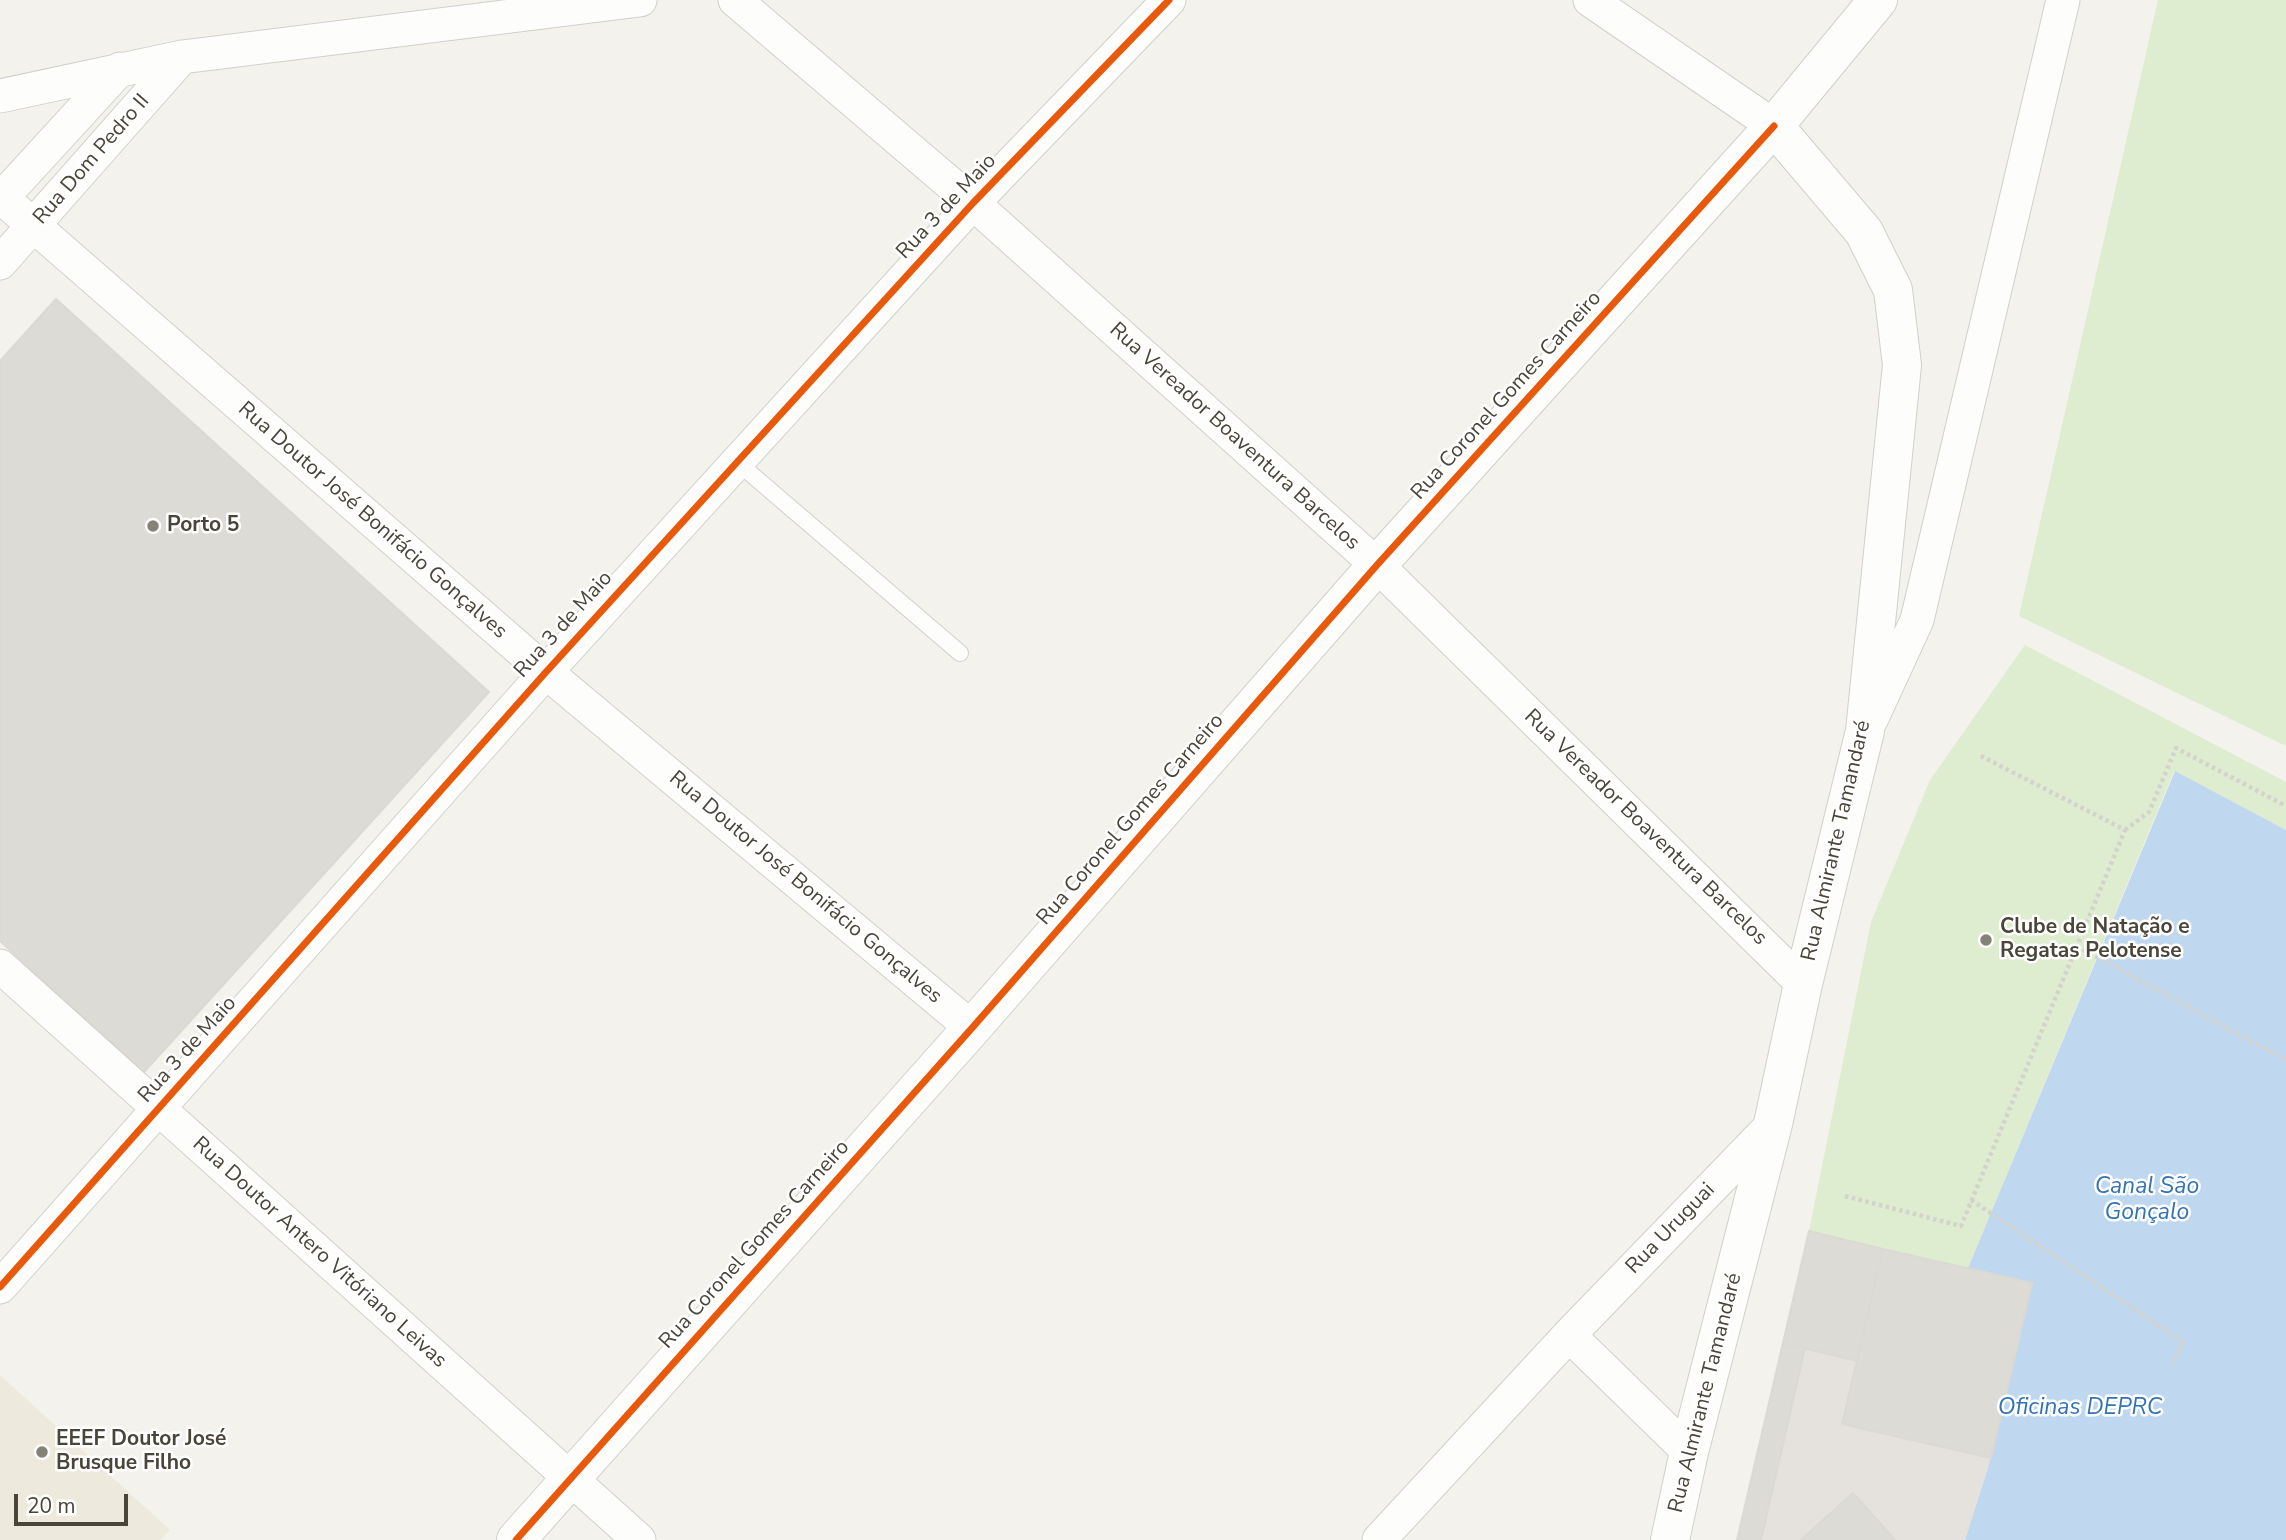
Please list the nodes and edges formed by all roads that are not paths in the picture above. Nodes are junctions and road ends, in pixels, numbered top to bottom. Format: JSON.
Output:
{"nodes":[{"id":1,"x":640,"y":0,"type":"edge"},
{"id":2,"x":735,"y":0,"type":"edge"},
{"id":3,"x":1168,"y":0,"type":"edge"},
{"id":4,"x":1590,"y":0,"type":"edge"},
{"id":5,"x":1878,"y":0,"type":"edge"},
{"id":6,"x":2063,"y":0,"type":"edge"},
{"id":7,"x":183,"y":57,"type":"junction"},
{"id":8,"x":120,"y":69,"type":"junction"},
{"id":9,"x":0,"y":96,"type":"edge"},
{"id":10,"x":1774,"y":127,"type":"junction"},
{"id":11,"x":1,"y":199,"type":"edge"},
{"id":12,"x":973,"y":203,"type":"junction"},
{"id":13,"x":33,"y":226,"type":"junction"},
{"id":14,"x":0,"y":262,"type":"edge"},
{"id":15,"x":737,"y":462,"type":"junction"},
{"id":16,"x":1377,"y":565,"type":"junction"},
{"id":17,"x":960,"y":653,"type":"dead end"},
{"id":18,"x":546,"y":672,"type":"junction"},
{"id":19,"x":1865,"y":731,"type":"junction"},
{"id":20,"x":0,"y":966,"type":"edge"},
{"id":21,"x":1803,"y":984,"type":"junction"},
{"id":22,"x":972,"y":1028,"type":"junction"},
{"id":23,"x":159,"y":1109,"type":"junction"},
{"id":24,"x":1773,"y":1124,"type":"junction"},
{"id":25,"x":0,"y":1287,"type":"edge"},
{"id":26,"x":1569,"y":1335,"type":"junction"},
{"id":27,"x":1689,"y":1452,"type":"junction"},
{"id":28,"x":569,"y":1478,"type":"junction"},
{"id":29,"x":516,"y":1540,"type":"edge"},
{"id":30,"x":639,"y":1540,"type":"edge"},
{"id":31,"x":1379,"y":1540,"type":"edge"},
{"id":32,"x":1670,"y":1540,"type":"edge"}],
"edges":[{"from":1,"to":7,"type":"street"},
{"from":2,"to":12,"type":"street","name":"Rua Vereador Boaventura Barcelos"},
{"from":3,"to":12,"type":"street","name":"Rua 3 de Maio"},
{"from":4,"to":10,"type":"street"},
{"from":5,"to":10,"type":"street","name":"Rua Coronel Gomes Carneiro"},
{"from":6,"to":19,"type":"street"},
{"from":7,"to":8,"type":"street"},
{"from":7,"to":13,"type":"street","name":"Rua Dom Pedro II"},
{"from":8,"to":9,"type":"street"},
{"from":8,"to":11,"type":"street","name":"Rua Dom Pedro II"},
{"from":10,"to":16,"type":"street","name":"Rua Coronel Gomes Carneiro"},
{"from":10,"to":19,"type":"street","name":"Rua Almirante Tamandaré"},
{"from":11,"to":13,"type":"street","name":"Rua Doutor José Bonifácio Gonçalves"},
{"from":12,"to":15,"type":"street","name":"Rua 3 de Maio"},
{"from":12,"to":16,"type":"street","name":"Rua Vereador Boaventura Barcelos"},
{"from":13,"to":14,"type":"street","name":"Rua Dom Pedro II"},
{"from":13,"to":18,"type":"street","name":"Rua Doutor José Bonifácio Gonçalves"},
{"from":15,"to":17,"type":"lane"},
{"from":15,"to":18,"type":"street","name":"Rua 3 de Maio"},
{"from":16,"to":21,"type":"street","name":"Rua Vereador Boaventura Barcelos"},
{"from":16,"to":22,"type":"street","name":"Rua Coronel Gomes Carneiro"},
{"from":18,"to":22,"type":"street","name":"Rua Doutor José Bonifácio Gonçalves"},
{"from":18,"to":23,"type":"street","name":"Rua 3 de Maio"},
{"from":19,"to":21,"type":"street","name":"Rua Almirante Tamandaré"},
{"from":20,"to":23,"type":"street","name":"Rua Doutor Antero Vitóriano Leivas"},
{"from":21,"to":24,"type":"street","name":"Rua Almirante Tamandaré"},
{"from":22,"to":28,"type":"street","name":"Rua Coronel Gomes Carneiro"},
{"from":23,"to":25,"type":"street","name":"Rua 3 de Maio"},
{"from":23,"to":28,"type":"street","name":"Rua Doutor Antero Vitóriano Leivas"},
{"from":24,"to":26,"type":"street","name":"Rua Uruguai"},
{"from":24,"to":27,"type":"street","name":"Rua Almirante Tamandaré"},
{"from":26,"to":27,"type":"street"},
{"from":26,"to":31,"type":"street","name":"Rua Uruguai"},
{"from":27,"to":32,"type":"street","name":"Rua Almirante Tamandaré"},
{"from":28,"to":29,"type":"street","name":"Rua Coronel Gomes Carneiro"},
{"from":28,"to":30,"type":"street","name":"Rua Doutor Antero Vitóriano Leivas"}]}
